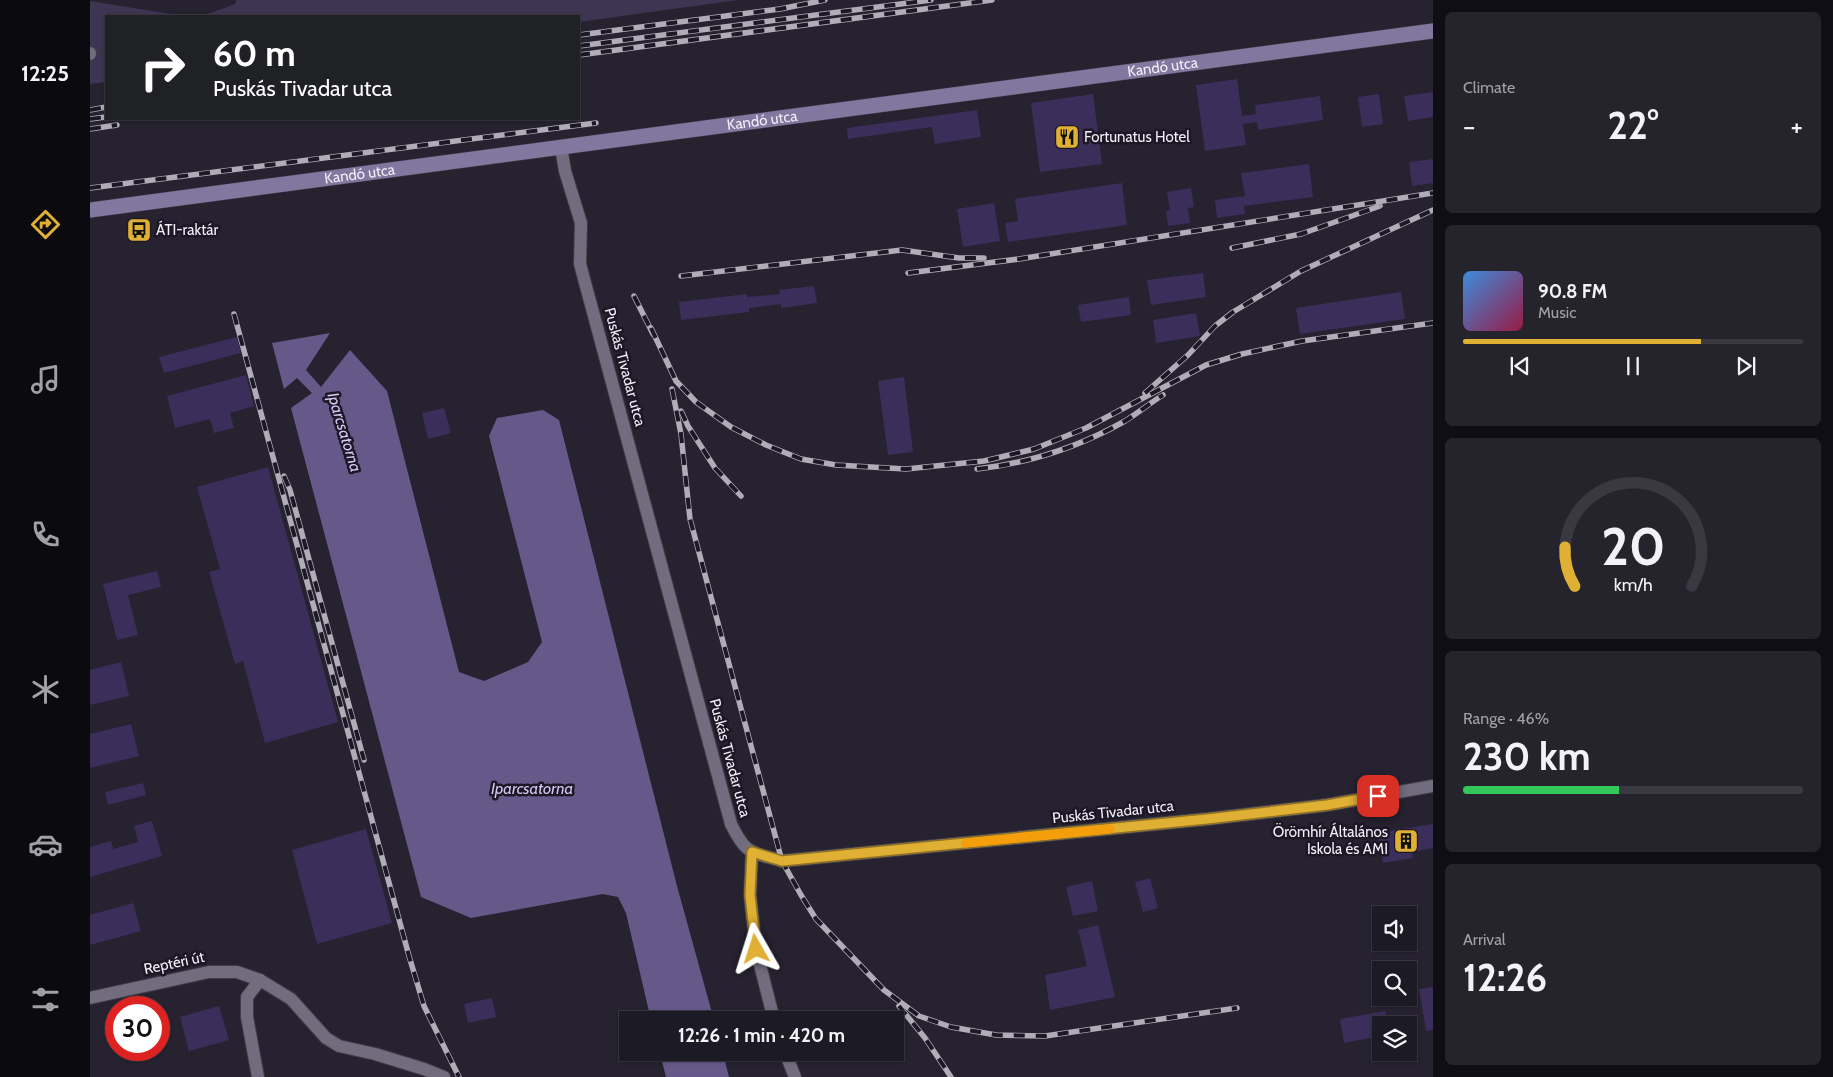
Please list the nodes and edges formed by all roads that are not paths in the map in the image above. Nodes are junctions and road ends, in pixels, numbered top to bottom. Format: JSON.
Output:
{"nodes":[{"id":1,"x":1433,"y":31,"type":"edge"},
{"id":2,"x":560,"y":147,"type":"junction"},
{"id":3,"x":90,"y":210,"type":"edge"},
{"id":4,"x":1433,"y":786,"type":"edge"},
{"id":5,"x":752,"y":852,"type":"junction"},
{"id":6,"x":260,"y":980,"type":"junction"},
{"id":7,"x":90,"y":998,"type":"edge"},
{"id":8,"x":772,"y":1011,"type":"edge"},
{"id":9,"x":789,"y":1061,"type":"edge"},
{"id":10,"x":258,"y":1077,"type":"edge"},
{"id":11,"x":444,"y":1077,"type":"edge"},
{"id":12,"x":795,"y":1077,"type":"edge"}],
"edges":[{"from":1,"to":2,"type":"street","name":"Kandó utca"},
{"from":2,"to":3,"type":"street","name":"Kandó utca"},
{"from":2,"to":5,"type":"street","name":"Puskás Tivadar utca"},
{"from":4,"to":5,"type":"street","name":"Puskás Tivadar utca"},
{"from":5,"to":8,"type":"street"},
{"from":6,"to":7,"type":"street","name":"Reptéri út"},
{"from":6,"to":10,"type":"street"},
{"from":6,"to":11,"type":"street","name":"Reptéri út"},
{"from":9,"to":12,"type":"street"}]}
